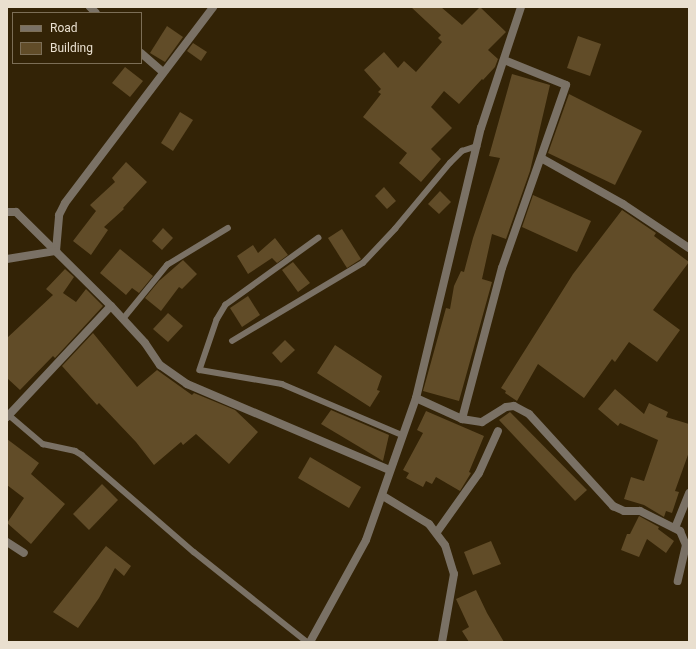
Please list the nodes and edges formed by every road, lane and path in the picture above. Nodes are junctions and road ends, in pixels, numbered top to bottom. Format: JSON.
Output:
{"nodes":[{"id":1,"x":213,"y":7,"type":"edge"},
{"id":2,"x":520,"y":8,"type":"edge"},
{"id":3,"x":142,"y":54,"type":"edge"},
{"id":4,"x":504,"y":60,"type":"junction"},
{"id":5,"x":164,"y":72,"type":"junction"},
{"id":6,"x":477,"y":146,"type":"junction"},
{"id":7,"x":541,"y":158,"type":"junction"},
{"id":8,"x":7,"y":212,"type":"edge"},
{"id":9,"x":228,"y":228,"type":"dead end"},
{"id":10,"x":319,"y":238,"type":"dead end"},
{"id":11,"x":689,"y":248,"type":"edge"},
{"id":12,"x":56,"y":251,"type":"junction"},
{"id":13,"x":7,"y":259,"type":"edge"},
{"id":14,"x":111,"y":306,"type":"junction"},
{"id":15,"x":123,"y":319,"type":"junction"},
{"id":16,"x":232,"y":341,"type":"dead end"},
{"id":17,"x":416,"y":398,"type":"junction"},
{"id":18,"x":8,"y":416,"type":"edge"},
{"id":19,"x":462,"y":419,"type":"junction"},
{"id":20,"x":498,"y":431,"type":"dead end"},
{"id":21,"x":402,"y":435,"type":"junction"},
{"id":22,"x":390,"y":470,"type":"junction"},
{"id":23,"x":689,"y":493,"type":"edge"},
{"id":24,"x":383,"y":496,"type":"junction"},
{"id":25,"x":675,"y":528,"type":"junction"},
{"id":26,"x":437,"y":532,"type":"junction"},
{"id":27,"x":7,"y":542,"type":"edge"},
{"id":28,"x":24,"y":553,"type":"dead end"},
{"id":29,"x":678,"y":581,"type":"dead end"},
{"id":30,"x":307,"y":642,"type":"edge"},
{"id":31,"x":310,"y":642,"type":"edge"},
{"id":32,"x":442,"y":642,"type":"edge"}],
"edges":[{"from":1,"to":5,"type":"street"},
{"from":2,"to":4,"type":"street"},
{"from":3,"to":5,"type":"street"},
{"from":4,"to":6,"type":"street"},
{"from":4,"to":7,"type":"street"},
{"from":5,"to":12,"type":"street"},
{"from":6,"to":16,"type":"lane"},
{"from":6,"to":17,"type":"street"},
{"from":7,"to":11,"type":"street"},
{"from":7,"to":19,"type":"street"},
{"from":8,"to":12,"type":"street"},
{"from":9,"to":15,"type":"lane"},
{"from":10,"to":21,"type":"lane"},
{"from":12,"to":13,"type":"street"},
{"from":12,"to":14,"type":"street"},
{"from":14,"to":15,"type":"street"},
{"from":14,"to":18,"type":"street"},
{"from":15,"to":22,"type":"street"},
{"from":17,"to":19,"type":"street"},
{"from":17,"to":21,"type":"street"},
{"from":18,"to":30,"type":"lane"},
{"from":19,"to":25,"type":"street"},
{"from":20,"to":26,"type":"street"},
{"from":21,"to":22,"type":"street"},
{"from":22,"to":24,"type":"street"},
{"from":23,"to":25,"type":"street"},
{"from":24,"to":26,"type":"street"},
{"from":24,"to":31,"type":"street"},
{"from":25,"to":29,"type":"street"},
{"from":26,"to":32,"type":"street"},
{"from":27,"to":28,"type":"street"}]}
